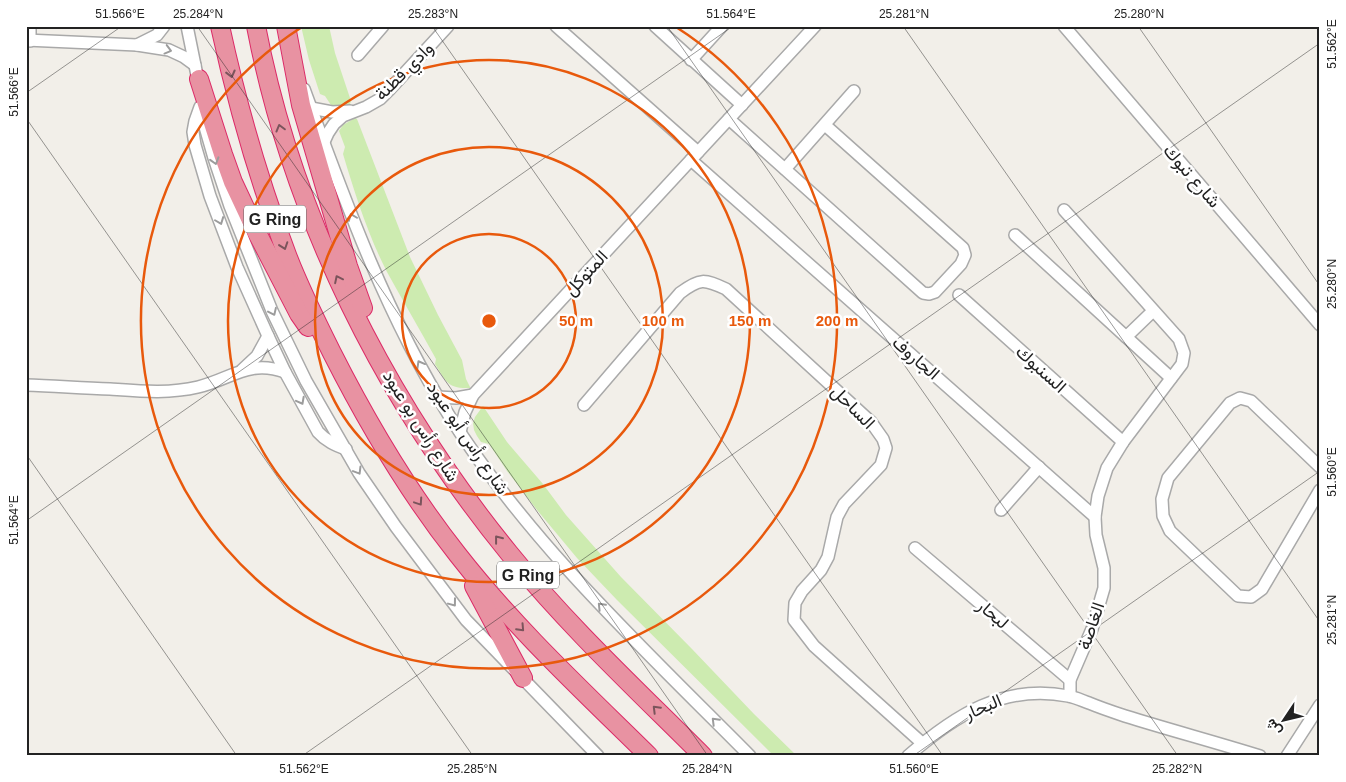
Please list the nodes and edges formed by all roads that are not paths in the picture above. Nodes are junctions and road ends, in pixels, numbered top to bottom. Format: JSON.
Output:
{"nodes":[{"id":1,"x":30,"y":26,"type":"edge"},
{"id":2,"x":164,"y":26,"type":"edge"},
{"id":3,"x":187,"y":26,"type":"edge"},
{"id":4,"x":220,"y":26,"type":"edge"},
{"id":5,"x":256,"y":26,"type":"edge"},
{"id":6,"x":286,"y":26,"type":"edge"},
{"id":7,"x":383,"y":26,"type":"edge"},
{"id":8,"x":448,"y":26,"type":"edge"},
{"id":9,"x":556,"y":26,"type":"edge"},
{"id":10,"x":655,"y":26,"type":"edge"},
{"id":11,"x":722,"y":26,"type":"edge"},
{"id":12,"x":815,"y":26,"type":"edge"},
{"id":13,"x":1064,"y":26,"type":"edge"},
{"id":14,"x":28,"y":40,"type":"edge"},
{"id":15,"x":137,"y":45,"type":"junction"},
{"id":16,"x":291,"y":52,"type":"junction"},
{"id":17,"x":358,"y":55,"type":"dead end"},
{"id":18,"x":691,"y":60,"type":"junction"},
{"id":19,"x":197,"y":72,"type":"junction"},
{"id":20,"x":854,"y":91,"type":"dead end"},
{"id":21,"x":742,"y":106,"type":"junction"},
{"id":22,"x":200,"y":107,"type":"junction"},
{"id":23,"x":311,"y":108,"type":"junction"},
{"id":24,"x":357,"y":110,"type":"junction"},
{"id":25,"x":729,"y":119,"type":"junction"},
{"id":26,"x":825,"y":125,"type":"junction"},
{"id":27,"x":323,"y":144,"type":"junction"},
{"id":28,"x":695,"y":156,"type":"junction"},
{"id":29,"x":785,"y":169,"type":"junction"},
{"id":30,"x":1064,"y":210,"type":"dead end"},
{"id":31,"x":1015,"y":235,"type":"dead end"},
{"id":32,"x":958,"y":296,"type":"dead end"},
{"id":33,"x":1153,"y":310,"type":"junction"},
{"id":34,"x":1320,"y":325,"type":"edge"},
{"id":35,"x":268,"y":336,"type":"junction"},
{"id":36,"x":1126,"y":337,"type":"junction"},
{"id":37,"x":384,"y":369,"type":"junction"},
{"id":38,"x":242,"y":370,"type":"junction"},
{"id":39,"x":285,"y":372,"type":"junction"},
{"id":40,"x":1171,"y":378,"type":"junction"},
{"id":41,"x":26,"y":385,"type":"edge"},
{"id":42,"x":473,"y":395,"type":"junction"},
{"id":43,"x":438,"y":397,"type":"junction"},
{"id":44,"x":356,"y":401,"type":"junction"},
{"id":45,"x":584,"y":405,"type":"dead end"},
{"id":46,"x":460,"y":432,"type":"junction"},
{"id":47,"x":1123,"y":442,"type":"junction"},
{"id":48,"x":346,"y":449,"type":"junction"},
{"id":49,"x":1039,"y":467,"type":"junction"},
{"id":50,"x":1320,"y":467,"type":"edge"},
{"id":51,"x":1320,"y":490,"type":"edge"},
{"id":52,"x":1001,"y":510,"type":"dead end"},
{"id":53,"x":1095,"y":517,"type":"junction"},
{"id":54,"x":915,"y":548,"type":"dead end"},
{"id":55,"x":459,"y":556,"type":"junction"},
{"id":56,"x":522,"y":678,"type":"junction"},
{"id":57,"x":1070,"y":680,"type":"junction"},
{"id":58,"x":1070,"y":696,"type":"junction"},
{"id":59,"x":1320,"y":705,"type":"edge"},
{"id":60,"x":922,"y":743,"type":"junction"},
{"id":61,"x":598,"y":756,"type":"edge"},
{"id":62,"x":649,"y":756,"type":"edge"},
{"id":63,"x":703,"y":756,"type":"edge"},
{"id":64,"x":750,"y":756,"type":"edge"},
{"id":65,"x":908,"y":756,"type":"edge"},
{"id":66,"x":1260,"y":756,"type":"edge"},
{"id":67,"x":1287,"y":756,"type":"edge"}],
"edges":[{"from":1,"to":14,"type":"street"},
{"from":2,"to":15,"type":"street"},
{"from":3,"to":19,"type":"street"},
{"from":4,"to":44,"type":"highway","number":"G Ring","one_way":true},
{"from":37,"to":5,"type":"highway","name":"شارع رأس بو عبود","number":"G Ring","one_way":true},
{"from":6,"to":16,"type":"highway"},
{"from":7,"to":17,"type":"street"},
{"from":8,"to":24,"type":"street","name":"وادي قطنة"},
{"from":9,"to":28,"type":"street"},
{"from":10,"to":18,"type":"street"},
{"from":11,"to":18,"type":"street"},
{"from":12,"to":21,"type":"street","name":"المتوكل"},
{"from":13,"to":34,"type":"street","name":"شارع تبوك"},
{"from":14,"to":15,"type":"street"},
{"from":15,"to":19,"type":"street","one_way":true},
{"from":16,"to":23,"type":"street","name":"شارع رأس أبو عبود"},
{"from":16,"to":37,"type":"highway"},
{"from":18,"to":21,"type":"street"},
{"from":19,"to":22,"type":"street"},
{"from":19,"to":44,"type":"highway"},
{"from":20,"to":26,"type":"street"},
{"from":21,"to":25,"type":"street","name":"المتوكل"},
{"from":22,"to":35,"type":"street","one_way":true},
{"from":22,"to":48,"type":"street","one_way":true},
{"from":23,"to":24,"type":"street","name":"وادي قطنة"},
{"from":23,"to":27,"type":"street","name":"شارع رأس أبو عبود"},
{"from":24,"to":27,"type":"street","name":"وادي قطنة"},
{"from":25,"to":28,"type":"street","name":"المتوكل"},
{"from":25,"to":29,"type":"street"},
{"from":26,"to":29,"type":"street"},
{"from":26,"to":29,"type":"street"},
{"from":43,"to":27,"type":"street","name":"شارع رأس أبو عبود","one_way":true},
{"from":28,"to":42,"type":"street","name":"المتوكل"},
{"from":28,"to":49,"type":"street","name":"الجاروف"},
{"from":30,"to":33,"type":"street","name":"الغاصة"},
{"from":31,"to":36,"type":"street"},
{"from":32,"to":47,"type":"street","name":"السنبوك"},
{"from":33,"to":36,"type":"street"},
{"from":33,"to":40,"type":"street","name":"الغاصة"},
{"from":35,"to":38,"type":"street"},
{"from":35,"to":39,"type":"street"},
{"from":36,"to":40,"type":"street"},
{"from":63,"to":37,"type":"highway","name":"شارع رأس بو عبود","number":"G Ring","one_way":true},
{"from":38,"to":39,"type":"street"},
{"from":38,"to":41,"type":"street"},
{"from":39,"to":48,"type":"street","one_way":true},
{"from":40,"to":47,"type":"street","name":"الغاصة"},
{"from":42,"to":43,"type":"street"},
{"from":42,"to":46,"type":"street","name":"المتوكل"},
{"from":43,"to":46,"type":"street","name":"شارع رأس أبو عبود"},
{"from":44,"to":55,"type":"highway","number":"G Ring","one_way":true},
{"from":45,"to":60,"type":"street","name":"الساحل"},
{"from":64,"to":46,"type":"street","name":"شارع رأس أبو عبود","one_way":true},
{"from":47,"to":53,"type":"street","name":"الغاصة"},
{"from":48,"to":56,"type":"street","one_way":true},
{"from":49,"to":52,"type":"street"},
{"from":49,"to":53,"type":"street","name":"الجاروف"},
{"from":50,"to":51,"type":"street"},
{"from":53,"to":57,"type":"street","name":"الغاصة"},
{"from":54,"to":57,"type":"street","name":"لبحار"},
{"from":55,"to":56,"type":"highway"},
{"from":55,"to":62,"type":"highway","number":"G Ring","one_way":true},
{"from":56,"to":61,"type":"street"},
{"from":57,"to":58,"type":"street","name":"الغاصة"},
{"from":58,"to":60,"type":"street","name":"البحار"},
{"from":58,"to":66,"type":"street"},
{"from":59,"to":67,"type":"street"},
{"from":60,"to":65,"type":"street","name":"البحار"}]}
